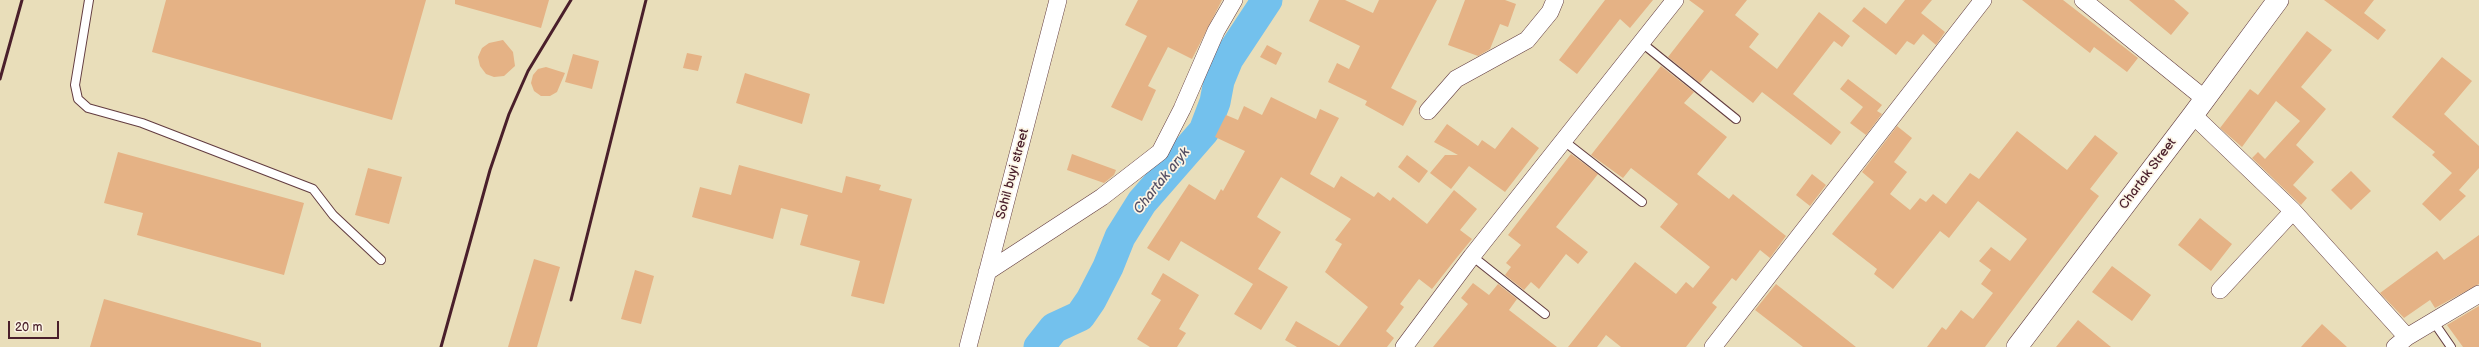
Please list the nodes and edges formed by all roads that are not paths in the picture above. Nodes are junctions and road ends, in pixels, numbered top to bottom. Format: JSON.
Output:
{"nodes":[{"id":1,"x":89,"y":0,"type":"edge"},
{"id":2,"x":1058,"y":0,"type":"edge"},
{"id":3,"x":1234,"y":0,"type":"edge"},
{"id":4,"x":1555,"y":0,"type":"edge"},
{"id":5,"x":1675,"y":0,"type":"edge"},
{"id":6,"x":1983,"y":0,"type":"edge"},
{"id":7,"x":2083,"y":0,"type":"edge"},
{"id":8,"x":2278,"y":0,"type":"edge"},
{"id":9,"x":1642,"y":43,"type":"junction"},
{"id":10,"x":2199,"y":107,"type":"junction"},
{"id":11,"x":1428,"y":112,"type":"dead end"},
{"id":12,"x":1736,"y":119,"type":"dead end"},
{"id":13,"x":1564,"y":140,"type":"junction"},
{"id":14,"x":1642,"y":202,"type":"dead end"},
{"id":15,"x":2293,"y":211,"type":"junction"},
{"id":16,"x":1472,"y":256,"type":"junction"},
{"id":17,"x":381,"y":260,"type":"dead end"},
{"id":18,"x":987,"y":272,"type":"junction"},
{"id":19,"x":2220,"y":290,"type":"dead end"},
{"id":20,"x":2479,"y":294,"type":"edge"},
{"id":21,"x":1545,"y":314,"type":"dead end"},
{"id":22,"x":2433,"y":321,"type":"junction"},
{"id":23,"x":2401,"y":342,"type":"edge"},
{"id":24,"x":2020,"y":346,"type":"edge"},
{"id":25,"x":968,"y":347,"type":"edge"},
{"id":26,"x":1404,"y":347,"type":"edge"},
{"id":27,"x":1713,"y":347,"type":"edge"},
{"id":28,"x":2452,"y":347,"type":"edge"}],
"edges":[{"from":1,"to":17,"type":"lane"},
{"from":2,"to":18,"type":"street","name":"Sohil buyi street"},
{"from":3,"to":18,"type":"street"},
{"from":4,"to":11,"type":"street"},
{"from":5,"to":9,"type":"street"},
{"from":6,"to":27,"type":"street"},
{"from":7,"to":10,"type":"street"},
{"from":8,"to":10,"type":"street","name":"Chartak Street"},
{"from":9,"to":12,"type":"lane"},
{"from":9,"to":13,"type":"street"},
{"from":10,"to":15,"type":"street"},
{"from":10,"to":24,"type":"street","name":"Chartak Street"},
{"from":13,"to":14,"type":"lane"},
{"from":13,"to":16,"type":"street"},
{"from":15,"to":19,"type":"street"},
{"from":15,"to":23,"type":"street"},
{"from":16,"to":21,"type":"lane"},
{"from":16,"to":26,"type":"street"},
{"from":18,"to":25,"type":"street","name":"Sohil buyi street"},
{"from":20,"to":22,"type":"street"},
{"from":22,"to":23,"type":"street"},
{"from":22,"to":28,"type":"lane"}]}
